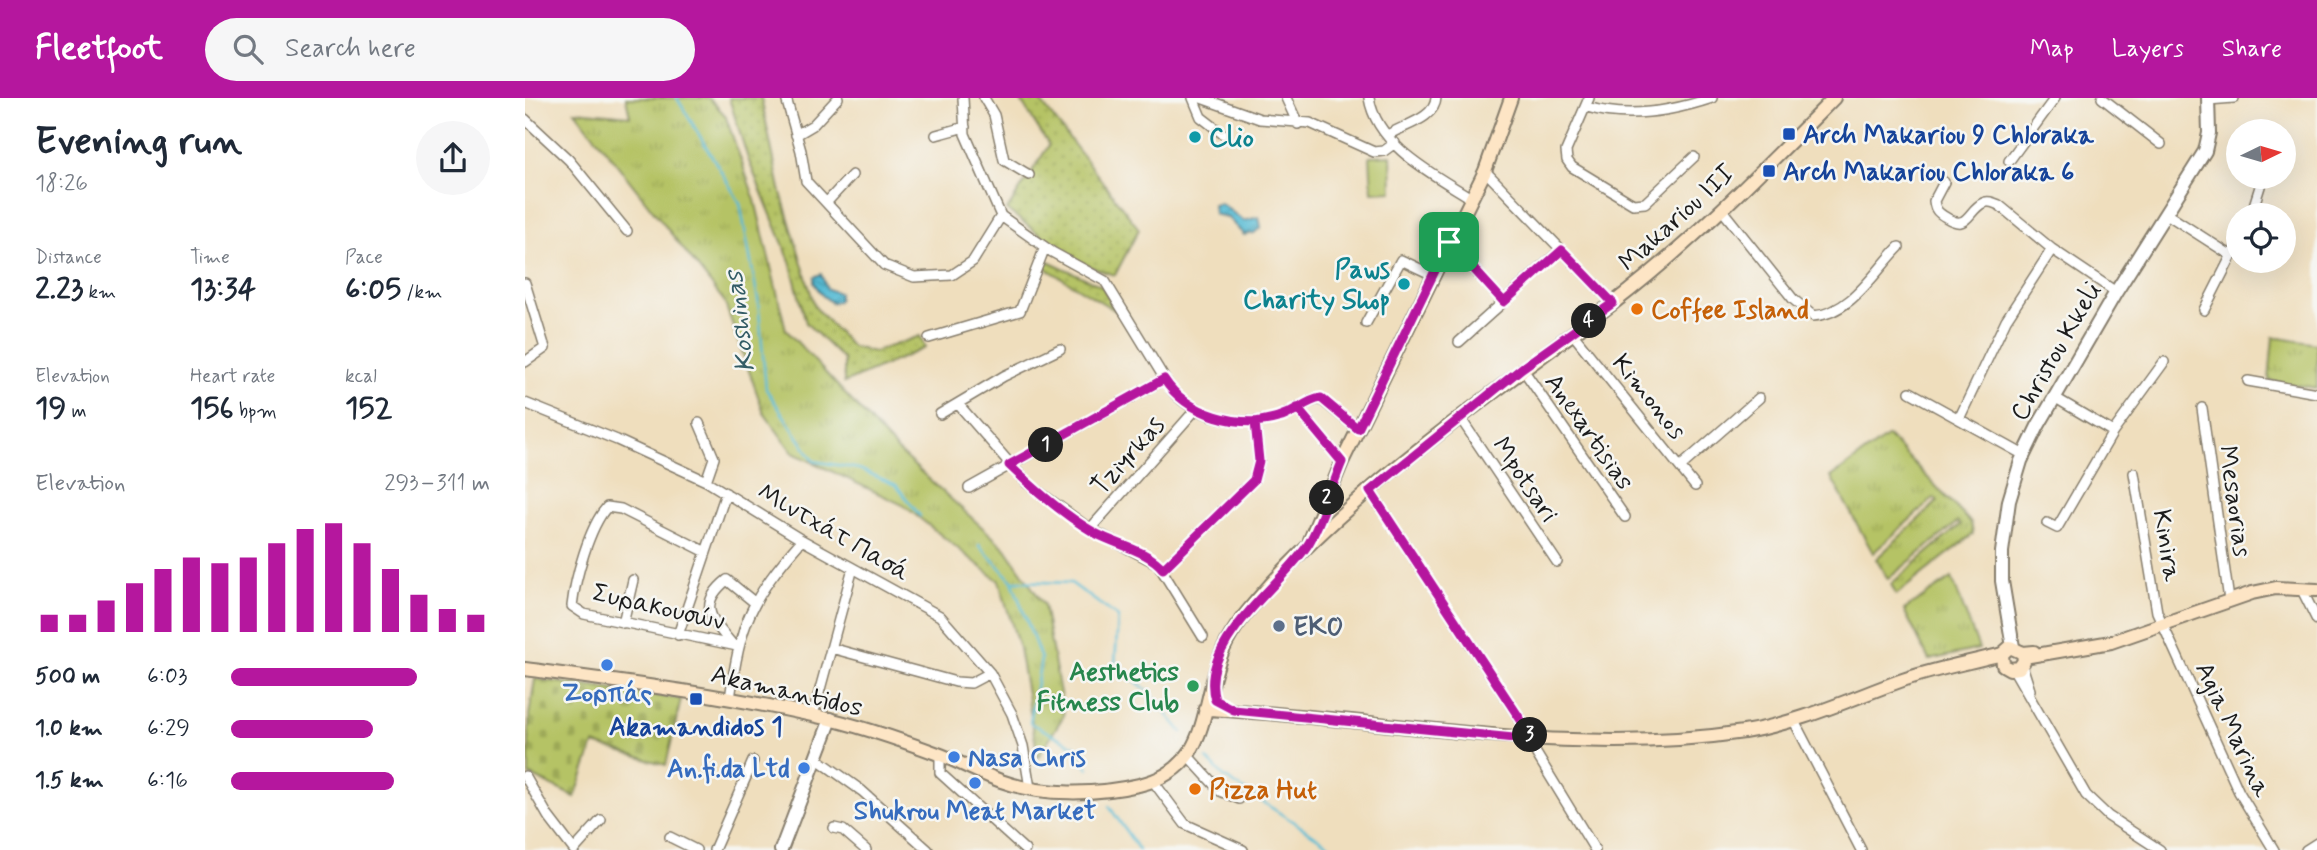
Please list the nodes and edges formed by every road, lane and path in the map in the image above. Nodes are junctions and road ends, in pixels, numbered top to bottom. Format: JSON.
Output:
{"nodes":[{"id":1,"x":786,"y":98,"type":"edge"},
{"id":2,"x":838,"y":98,"type":"edge"},
{"id":3,"x":963,"y":98,"type":"edge"},
{"id":4,"x":983,"y":98,"type":"edge"},
{"id":5,"x":1193,"y":98,"type":"edge"},
{"id":6,"x":1201,"y":98,"type":"edge"},
{"id":7,"x":1286,"y":98,"type":"edge"},
{"id":8,"x":1369,"y":98,"type":"edge"},
{"id":9,"x":1436,"y":98,"type":"edge"},
{"id":10,"x":1511,"y":98,"type":"edge"},
{"id":11,"x":1712,"y":98,"type":"edge"},
{"id":12,"x":2055,"y":98,"type":"edge"},
{"id":13,"x":2102,"y":98,"type":"edge"},
{"id":14,"x":2234,"y":98,"type":"edge"},
{"id":15,"x":1830,"y":99,"type":"edge"},
{"id":16,"x":2208,"y":99,"type":"edge"},
{"id":17,"x":1588,"y":102,"type":"edge"},
{"id":18,"x":525,"y":119,"type":"edge"},
{"id":19,"x":1298,"y":124,"type":"junction"},
{"id":20,"x":965,"y":127,"type":"junction"},
{"id":21,"x":1223,"y":134,"type":"dead end"},
{"id":22,"x":796,"y":135,"type":"junction"},
{"id":23,"x":936,"y":135,"type":"dead end"},
{"id":24,"x":1388,"y":135,"type":"junction"},
{"id":25,"x":1395,"y":143,"type":"junction"},
{"id":26,"x":2161,"y":144,"type":"dead end"},
{"id":27,"x":1694,"y":157,"type":"dead end"},
{"id":28,"x":2009,"y":161,"type":"dead end"},
{"id":29,"x":1485,"y":171,"type":"junction"},
{"id":30,"x":1029,"y":175,"type":"dead end"},
{"id":31,"x":852,"y":176,"type":"dead end"},
{"id":32,"x":1944,"y":182,"type":"dead end"},
{"id":33,"x":1471,"y":198,"type":"junction"},
{"id":34,"x":827,"y":202,"type":"junction"},
{"id":35,"x":1722,"y":210,"type":"junction"},
{"id":36,"x":2165,"y":213,"type":"junction"},
{"id":37,"x":1001,"y":216,"type":"junction"},
{"id":38,"x":627,"y":231,"type":"dead end"},
{"id":39,"x":1449,"y":242,"type":"junction"},
{"id":40,"x":1045,"y":247,"type":"junction"},
{"id":41,"x":1899,"y":247,"type":"dead end"},
{"id":42,"x":2052,"y":249,"type":"junction"},
{"id":43,"x":1562,"y":250,"type":"junction"},
{"id":44,"x":2226,"y":252,"type":"edge"},
{"id":45,"x":2226,"y":268,"type":"edge"},
{"id":46,"x":1433,"y":275,"type":"junction"},
{"id":47,"x":525,"y":283,"type":"edge"},
{"id":48,"x":2116,"y":292,"type":"junction"},
{"id":49,"x":1504,"y":302,"type":"junction"},
{"id":50,"x":1613,"y":303,"type":"junction"},
{"id":51,"x":2204,"y":310,"type":"dead end"},
{"id":52,"x":1366,"y":323,"type":"dead end"},
{"id":53,"x":1572,"y":332,"type":"junction"},
{"id":54,"x":929,"y":338,"type":"dead end"},
{"id":55,"x":1459,"y":342,"type":"dead end"},
{"id":56,"x":1061,"y":349,"type":"dead end"},
{"id":57,"x":525,"y":362,"type":"edge"},
{"id":58,"x":2164,"y":362,"type":"dead end"},
{"id":59,"x":1522,"y":368,"type":"junction"},
{"id":60,"x":1164,"y":379,"type":"junction"},
{"id":61,"x":2248,"y":381,"type":"dead end"},
{"id":62,"x":1910,"y":392,"type":"dead end"},
{"id":63,"x":2317,"y":393,"type":"edge"},
{"id":64,"x":2054,"y":397,"type":"junction"},
{"id":65,"x":1759,"y":398,"type":"dead end"},
{"id":66,"x":525,"y":403,"type":"edge"},
{"id":67,"x":958,"y":404,"type":"junction"},
{"id":68,"x":1197,"y":408,"type":"junction"},
{"id":69,"x":1297,"y":408,"type":"junction"},
{"id":70,"x":2202,"y":408,"type":"dead end"},
{"id":71,"x":940,"y":414,"type":"dead end"},
{"id":72,"x":1461,"y":419,"type":"junction"},
{"id":73,"x":1959,"y":419,"type":"junction"},
{"id":74,"x":1255,"y":422,"type":"junction"},
{"id":75,"x":699,"y":423,"type":"dead end"},
{"id":76,"x":1358,"y":429,"type":"junction"},
{"id":77,"x":2113,"y":432,"type":"junction"},
{"id":78,"x":2024,"y":455,"type":"junction"},
{"id":79,"x":1342,"y":462,"type":"junction"},
{"id":80,"x":1009,"y":465,"type":"junction"},
{"id":81,"x":1680,"y":467,"type":"junction"},
{"id":82,"x":2134,"y":472,"type":"dead end"},
{"id":83,"x":706,"y":481,"type":"junction"},
{"id":84,"x":1695,"y":486,"type":"dead end"},
{"id":85,"x":969,"y":488,"type":"dead end"},
{"id":86,"x":1370,"y":491,"type":"junction"},
{"id":87,"x":726,"y":493,"type":"junction"},
{"id":88,"x":1329,"y":494,"type":"junction"},
{"id":89,"x":1342,"y":513,"type":"junction"},
{"id":90,"x":1625,"y":517,"type":"dead end"},
{"id":91,"x":2047,"y":523,"type":"dead end"},
{"id":92,"x":1090,"y":529,"type":"junction"},
{"id":93,"x":802,"y":540,"type":"junction"},
{"id":94,"x":1309,"y":544,"type":"junction"},
{"id":95,"x":706,"y":552,"type":"junction"},
{"id":96,"x":1557,"y":562,"type":"dead end"},
{"id":97,"x":853,"y":568,"type":"junction"},
{"id":98,"x":1163,"y":569,"type":"junction"},
{"id":99,"x":633,"y":580,"type":"dead end"},
{"id":100,"x":2302,"y":590,"type":"junction"},
{"id":101,"x":2317,"y":590,"type":"edge"},
{"id":102,"x":2229,"y":600,"type":"junction"},
{"id":103,"x":754,"y":602,"type":"junction"},
{"id":104,"x":2317,"y":620,"type":"edge"},
{"id":105,"x":623,"y":623,"type":"junction"},
{"id":106,"x":2162,"y":624,"type":"junction"},
{"id":107,"x":678,"y":635,"type":"junction"},
{"id":108,"x":1203,"y":637,"type":"dead end"},
{"id":109,"x":734,"y":645,"type":"junction"},
{"id":110,"x":831,"y":648,"type":"junction"},
{"id":111,"x":2012,"y":658,"type":"junction"},
{"id":112,"x":525,"y":669,"type":"edge"},
{"id":113,"x":990,"y":673,"type":"junction"},
{"id":114,"x":1211,"y":683,"type":"junction"},
{"id":115,"x":730,"y":699,"type":"junction"},
{"id":116,"x":1205,"y":709,"type":"junction"},
{"id":117,"x":1234,"y":710,"type":"junction"},
{"id":118,"x":813,"y":715,"type":"junction"},
{"id":119,"x":831,"y":719,"type":"junction"},
{"id":120,"x":1794,"y":721,"type":"junction"},
{"id":121,"x":1199,"y":737,"type":"junction"},
{"id":122,"x":1531,"y":740,"type":"junction"},
{"id":123,"x":940,"y":755,"type":"junction"},
{"id":124,"x":1189,"y":757,"type":"junction"},
{"id":125,"x":816,"y":758,"type":"junction"},
{"id":126,"x":753,"y":761,"type":"dead end"},
{"id":127,"x":525,"y":776,"type":"edge"},
{"id":128,"x":1153,"y":781,"type":"junction"},
{"id":129,"x":1030,"y":788,"type":"junction"},
{"id":130,"x":1239,"y":799,"type":"dead end"},
{"id":131,"x":601,"y":820,"type":"dead end"},
{"id":132,"x":834,"y":828,"type":"dead end"},
{"id":133,"x":670,"y":837,"type":"dead end"},
{"id":134,"x":1016,"y":842,"type":"junction"},
{"id":135,"x":2317,"y":844,"type":"edge"},
{"id":136,"x":574,"y":850,"type":"edge"},
{"id":137,"x":696,"y":850,"type":"edge"},
{"id":138,"x":715,"y":850,"type":"edge"},
{"id":139,"x":781,"y":850,"type":"edge"},
{"id":140,"x":866,"y":850,"type":"edge"},
{"id":141,"x":928,"y":850,"type":"edge"},
{"id":142,"x":1007,"y":850,"type":"edge"},
{"id":143,"x":1025,"y":850,"type":"edge"},
{"id":144,"x":1241,"y":850,"type":"edge"},
{"id":145,"x":1595,"y":850,"type":"edge"},
{"id":146,"x":1861,"y":850,"type":"edge"},
{"id":147,"x":2160,"y":850,"type":"edge"},
{"id":148,"x":2274,"y":850,"type":"edge"},
{"id":149,"x":2306,"y":850,"type":"edge"}],
"edges":[{"from":1,"to":22,"type":"street"},
{"from":2,"to":22,"type":"street"},
{"from":3,"to":20,"type":"street"},
{"from":4,"to":30,"type":"street"},
{"from":5,"to":21,"type":"street"},
{"from":6,"to":19,"type":"street"},
{"from":7,"to":19,"type":"street"},
{"from":8,"to":24,"type":"street"},
{"from":9,"to":24,"type":"street"},
{"from":10,"to":29,"type":"main road"},
{"from":11,"to":17,"type":"street"},
{"from":12,"to":28,"type":"street"},
{"from":13,"to":26,"type":"street"},
{"from":14,"to":16,"type":"street"},
{"from":15,"to":35,"type":"main road","name":"Makariou III"},
{"from":16,"to":36,"type":"street","name":"Christou Kkeli"},
{"from":17,"to":27,"type":"street"},
{"from":18,"to":38,"type":"street"},
{"from":19,"to":25,"type":"street"},
{"from":20,"to":23,"type":"street"},
{"from":20,"to":37,"type":"street"},
{"from":22,"to":34,"type":"street"},
{"from":24,"to":25,"type":"street"},
{"from":25,"to":33,"type":"street"},
{"from":29,"to":33,"type":"main road"},
{"from":29,"to":43,"type":"street"},
{"from":31,"to":34,"type":"street"},
{"from":32,"to":42,"type":"street"},
{"from":33,"to":39,"type":"main road"},
{"from":34,"to":37,"type":"street"},
{"from":35,"to":41,"type":"street"},
{"from":35,"to":50,"type":"main road","name":"Makariou III"},
{"from":36,"to":44,"type":"street"},
{"from":36,"to":48,"type":"street","name":"Christou Kkeli"},
{"from":37,"to":40,"type":"street"},
{"from":39,"to":46,"type":"main road"},
{"from":39,"to":49,"type":"street"},
{"from":40,"to":54,"type":"street"},
{"from":40,"to":60,"type":"street"},
{"from":42,"to":48,"type":"street"},
{"from":42,"to":73,"type":"street"},
{"from":43,"to":49,"type":"street"},
{"from":43,"to":50,"type":"street"},
{"from":45,"to":51,"type":"street"},
{"from":46,"to":52,"type":"street"},
{"from":46,"to":76,"type":"main road"},
{"from":47,"to":57,"type":"street"},
{"from":48,"to":64,"type":"street","name":"Christou Kkeli"},
{"from":49,"to":55,"type":"street"},
{"from":50,"to":53,"type":"main road","name":"Makariou III"},
{"from":53,"to":59,"type":"main road","name":"Makariou III"},
{"from":53,"to":81,"type":"street","name":"Kimonos"},
{"from":56,"to":67,"type":"street"},
{"from":58,"to":77,"type":"street"},
{"from":59,"to":72,"type":"main road","name":"Makariou III"},
{"from":59,"to":90,"type":"street","name":"Anexartisias"},
{"from":60,"to":68,"type":"street"},
{"from":60,"to":80,"type":"street"},
{"from":61,"to":63,"type":"street"},
{"from":62,"to":73,"type":"street"},
{"from":64,"to":77,"type":"street"},
{"from":64,"to":78,"type":"street","name":"Christou Kkeli"},
{"from":65,"to":81,"type":"street"},
{"from":66,"to":83,"type":"street","name":"Μιντχάτ Πασά"},
{"from":67,"to":71,"type":"street"},
{"from":67,"to":80,"type":"street"},
{"from":68,"to":74,"type":"street"},
{"from":68,"to":92,"type":"street","name":"Tziyrkas"},
{"from":69,"to":74,"type":"street"},
{"from":69,"to":76,"type":"street"},
{"from":69,"to":79,"type":"street"},
{"from":70,"to":102,"type":"street","name":"Mesaorias"},
{"from":72,"to":86,"type":"main road","name":"Makariou III"},
{"from":72,"to":96,"type":"street","name":"Mpotsari"},
{"from":73,"to":78,"type":"street"},
{"from":74,"to":98,"type":"street"},
{"from":75,"to":83,"type":"street"},
{"from":76,"to":79,"type":"main road"},
{"from":77,"to":91,"type":"street"},
{"from":78,"to":111,"type":"street","name":"Christou Kkeli"},
{"from":79,"to":88,"type":"main road"},
{"from":80,"to":85,"type":"street"},
{"from":80,"to":92,"type":"street"},
{"from":81,"to":84,"type":"street","name":"Kimonos"},
{"from":82,"to":106,"type":"street","name":"Kinira"},
{"from":83,"to":87,"type":"street","name":"Μιντχάτ Πασά"},
{"from":86,"to":89,"type":"main road","name":"Makariou III"},
{"from":86,"to":122,"type":"street"},
{"from":87,"to":93,"type":"street","name":"Μιντχάτ Πασά"},
{"from":87,"to":95,"type":"street"},
{"from":88,"to":89,"type":"main road"},
{"from":88,"to":94,"type":"main road"},
{"from":89,"to":94,"type":"main road","name":"Makariou III"},
{"from":92,"to":98,"type":"street"},
{"from":93,"to":97,"type":"street","name":"Μιντχάτ Πασά"},
{"from":93,"to":103,"type":"street","name":"Συρακουσών"},
{"from":94,"to":114,"type":"main road","name":"Makariou III"},
{"from":95,"to":105,"type":"street","name":"Συρακουσών"},
{"from":95,"to":107,"type":"street"},
{"from":97,"to":110,"type":"street"},
{"from":97,"to":113,"type":"street","name":"Μιντχάτ Πασά"},
{"from":98,"to":108,"type":"street"},
{"from":99,"to":105,"type":"street"},
{"from":100,"to":101,"type":"main road"},
{"from":100,"to":102,"type":"main road"},
{"from":100,"to":104,"type":"street"},
{"from":102,"to":106,"type":"main road"},
{"from":103,"to":109,"type":"street","name":"Συρακουσών"},
{"from":103,"to":109,"type":"street"},
{"from":105,"to":107,"type":"street","name":"Συρακουσών"},
{"from":106,"to":111,"type":"main road"},
{"from":106,"to":148,"type":"street","name":"Agia Marina"},
{"from":107,"to":109,"type":"street","name":"Συρακουσών"},
{"from":109,"to":115,"type":"street","name":"Συρακουσών"},
{"from":110,"to":113,"type":"street"},
{"from":110,"to":118,"type":"street"},
{"from":111,"to":120,"type":"main road"},
{"from":111,"to":147,"type":"street"},
{"from":112,"to":115,"type":"main road","name":"Akamantidos"},
{"from":113,"to":129,"type":"street","name":"Μιντχάτ Πασά"},
{"from":114,"to":116,"type":"main road","name":"Makariou III"},
{"from":114,"to":117,"type":"main road"},
{"from":115,"to":118,"type":"main road","name":"Akamantidos"},
{"from":116,"to":117,"type":"main road"},
{"from":116,"to":121,"type":"main road","name":"Makariou III"},
{"from":117,"to":121,"type":"main road"},
{"from":117,"to":122,"type":"main road"},
{"from":118,"to":119,"type":"main road","name":"Akamantidos"},
{"from":119,"to":123,"type":"main road","name":"Akamantidos"},
{"from":119,"to":125,"type":"street"},
{"from":120,"to":122,"type":"main road"},
{"from":120,"to":146,"type":"street"},
{"from":121,"to":124,"type":"main road","name":"Makariou III"},
{"from":122,"to":145,"type":"street"},
{"from":123,"to":129,"type":"main road","name":"Akamantidos"},
{"from":123,"to":134,"type":"street"},
{"from":124,"to":128,"type":"main road","name":"Makariou III"},
{"from":124,"to":130,"type":"street"},
{"from":125,"to":139,"type":"street"},
{"from":125,"to":141,"type":"street"},
{"from":126,"to":138,"type":"street"},
{"from":127,"to":136,"type":"street"},
{"from":128,"to":129,"type":"main road","name":"Makariou III"},
{"from":128,"to":144,"type":"street"},
{"from":131,"to":136,"type":"street"},
{"from":132,"to":140,"type":"street"},
{"from":133,"to":137,"type":"street"},
{"from":134,"to":142,"type":"street"},
{"from":134,"to":143,"type":"street"},
{"from":135,"to":149,"type":"street"}]}
